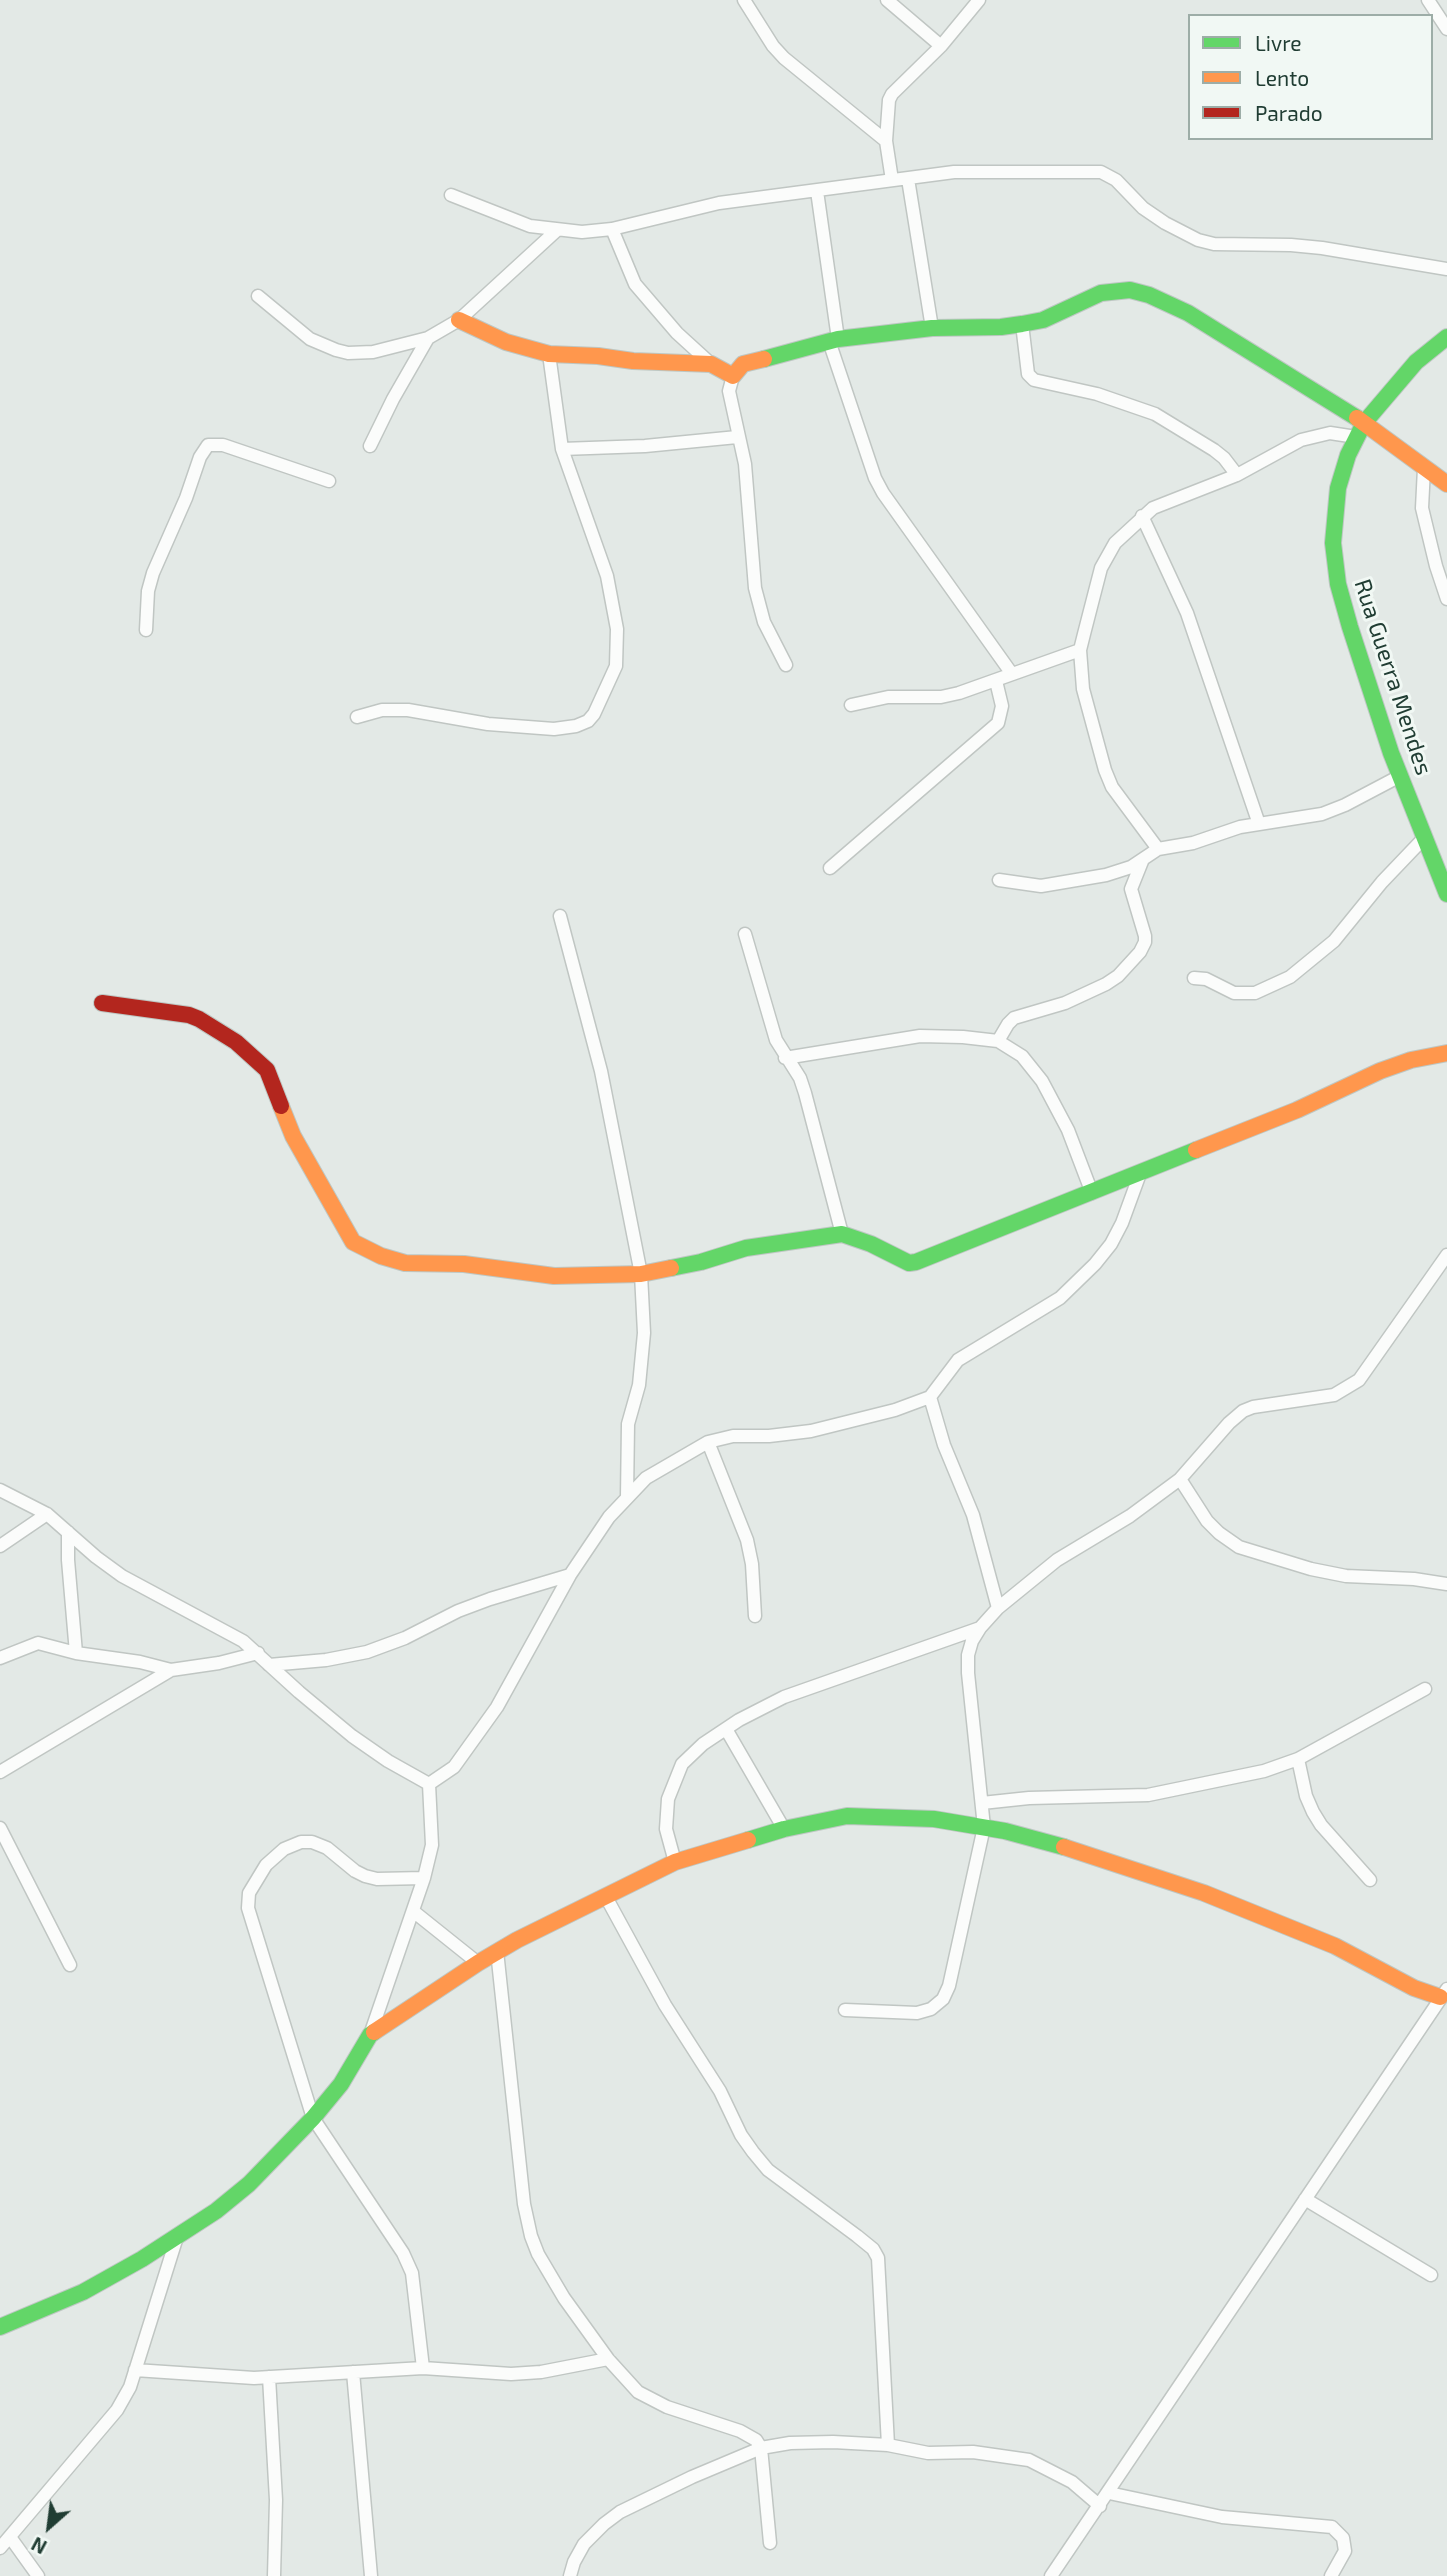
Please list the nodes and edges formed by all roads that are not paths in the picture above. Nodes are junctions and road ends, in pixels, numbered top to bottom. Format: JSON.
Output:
{"nodes":[{"id":1,"x":744,"y":0,"type":"edge"},
{"id":2,"x":887,"y":0,"type":"edge"},
{"id":3,"x":979,"y":0,"type":"edge"},
{"id":4,"x":1428,"y":0,"type":"edge"},
{"id":5,"x":1447,"y":27,"type":"edge"},
{"id":6,"x":941,"y":46,"type":"junction"},
{"id":7,"x":886,"y":141,"type":"junction"},
{"id":8,"x":908,"y":178,"type":"junction"},
{"id":9,"x":892,"y":180,"type":"junction"},
{"id":10,"x":817,"y":191,"type":"junction"},
{"id":11,"x":451,"y":195,"type":"dead end"},
{"id":12,"x":612,"y":229,"type":"junction"},
{"id":13,"x":556,"y":231,"type":"junction"},
{"id":14,"x":1447,"y":269,"type":"edge"},
{"id":15,"x":258,"y":296,"type":"dead end"},
{"id":16,"x":459,"y":320,"type":"junction"},
{"id":17,"x":1022,"y":324,"type":"junction"},
{"id":18,"x":932,"y":328,"type":"junction"},
{"id":19,"x":1447,"y":337,"type":"edge"},
{"id":20,"x":428,"y":338,"type":"junction"},
{"id":21,"x":833,"y":340,"type":"junction"},
{"id":22,"x":549,"y":354,"type":"junction"},
{"id":23,"x":711,"y":364,"type":"junction"},
{"id":24,"x":733,"y":376,"type":"junction"},
{"id":25,"x":1360,"y":430,"type":"junction"},
{"id":26,"x":737,"y":437,"type":"junction"},
{"id":27,"x":370,"y":446,"type":"dead end"},
{"id":28,"x":562,"y":449,"type":"junction"},
{"id":29,"x":1424,"y":468,"type":"junction"},
{"id":30,"x":1237,"y":475,"type":"junction"},
{"id":31,"x":329,"y":481,"type":"dead end"},
{"id":32,"x":1447,"y":484,"type":"edge"},
{"id":33,"x":1142,"y":516,"type":"junction"},
{"id":34,"x":1447,"y":599,"type":"edge"},
{"id":35,"x":146,"y":631,"type":"dead end"},
{"id":36,"x":1080,"y":650,"type":"junction"},
{"id":37,"x":786,"y":665,"type":"dead end"},
{"id":38,"x":1012,"y":674,"type":"junction"},
{"id":39,"x":996,"y":681,"type":"junction"},
{"id":40,"x":851,"y":705,"type":"dead end"},
{"id":41,"x":357,"y":717,"type":"dead end"},
{"id":42,"x":1400,"y":776,"type":"junction"},
{"id":43,"x":1259,"y":824,"type":"junction"},
{"id":44,"x":1424,"y":838,"type":"junction"},
{"id":45,"x":1158,"y":849,"type":"junction"},
{"id":46,"x":1143,"y":858,"type":"junction"},
{"id":47,"x":830,"y":868,"type":"dead end"},
{"id":48,"x":1443,"y":872,"type":"edge"},
{"id":49,"x":999,"y":880,"type":"dead end"},
{"id":50,"x":1447,"y":894,"type":"edge"},
{"id":51,"x":560,"y":916,"type":"dead end"},
{"id":52,"x":745,"y":934,"type":"dead end"},
{"id":53,"x":1194,"y":978,"type":"dead end"},
{"id":54,"x":102,"y":1003,"type":"dead end"},
{"id":55,"x":998,"y":1041,"type":"junction"},
{"id":56,"x":1447,"y":1052,"type":"edge"},
{"id":57,"x":785,"y":1058,"type":"junction"},
{"id":58,"x":1142,"y":1171,"type":"junction"},
{"id":59,"x":1092,"y":1193,"type":"junction"},
{"id":60,"x":842,"y":1234,"type":"junction"},
{"id":61,"x":1447,"y":1255,"type":"edge"},
{"id":62,"x":641,"y":1274,"type":"junction"},
{"id":63,"x":930,"y":1397,"type":"junction"},
{"id":64,"x":708,"y":1442,"type":"junction"},
{"id":65,"x":1180,"y":1479,"type":"junction"},
{"id":66,"x":2,"y":1493,"type":"edge"},
{"id":67,"x":627,"y":1497,"type":"junction"},
{"id":68,"x":47,"y":1514,"type":"junction"},
{"id":69,"x":68,"y":1532,"type":"junction"},
{"id":70,"x":0,"y":1546,"type":"edge"},
{"id":71,"x":570,"y":1575,"type":"junction"},
{"id":72,"x":1447,"y":1584,"type":"edge"},
{"id":73,"x":998,"y":1608,"type":"junction"},
{"id":74,"x":755,"y":1616,"type":"dead end"},
{"id":75,"x":980,"y":1628,"type":"junction"},
{"id":76,"x":76,"y":1653,"type":"junction"},
{"id":77,"x":258,"y":1653,"type":"junction"},
{"id":78,"x":0,"y":1658,"type":"edge"},
{"id":79,"x":269,"y":1665,"type":"junction"},
{"id":80,"x":172,"y":1670,"type":"junction"},
{"id":81,"x":1425,"y":1689,"type":"dead end"},
{"id":82,"x":726,"y":1729,"type":"junction"},
{"id":83,"x":1298,"y":1759,"type":"junction"},
{"id":84,"x":0,"y":1772,"type":"edge"},
{"id":85,"x":429,"y":1784,"type":"junction"},
{"id":86,"x":982,"y":1803,"type":"junction"},
{"id":87,"x":984,"y":1827,"type":"junction"},
{"id":88,"x":0,"y":1828,"type":"edge"},
{"id":89,"x":783,"y":1829,"type":"junction"},
{"id":90,"x":675,"y":1862,"type":"junction"},
{"id":91,"x":424,"y":1878,"type":"junction"},
{"id":92,"x":1370,"y":1880,"type":"dead end"},
{"id":93,"x":606,"y":1898,"type":"junction"},
{"id":94,"x":413,"y":1911,"type":"junction"},
{"id":95,"x":497,"y":1951,"type":"junction"},
{"id":96,"x":478,"y":1963,"type":"junction"},
{"id":97,"x":70,"y":1965,"type":"dead end"},
{"id":98,"x":1444,"y":1993,"type":"edge"},
{"id":99,"x":845,"y":2010,"type":"dead end"},
{"id":100,"x":370,"y":2035,"type":"junction"},
{"id":101,"x":313,"y":2118,"type":"junction"},
{"id":102,"x":1305,"y":2199,"type":"junction"},
{"id":103,"x":177,"y":2237,"type":"junction"},
{"id":104,"x":1431,"y":2275,"type":"dead end"},
{"id":105,"x":0,"y":2327,"type":"edge"},
{"id":106,"x":608,"y":2359,"type":"junction"},
{"id":107,"x":423,"y":2368,"type":"junction"},
{"id":108,"x":135,"y":2370,"type":"junction"},
{"id":109,"x":353,"y":2372,"type":"junction"},
{"id":110,"x":270,"y":2377,"type":"junction"},
{"id":111,"x":888,"y":2445,"type":"junction"},
{"id":112,"x":761,"y":2448,"type":"junction"},
{"id":113,"x":1109,"y":2493,"type":"junction"},
{"id":114,"x":1100,"y":2506,"type":"junction"},
{"id":115,"x":10,"y":2537,"type":"junction"},
{"id":116,"x":770,"y":2543,"type":"dead end"},
{"id":117,"x":0,"y":2548,"type":"edge"},
{"id":118,"x":38,"y":2576,"type":"edge"},
{"id":119,"x":274,"y":2576,"type":"edge"},
{"id":120,"x":371,"y":2576,"type":"edge"},
{"id":121,"x":570,"y":2576,"type":"edge"},
{"id":122,"x":1051,"y":2576,"type":"edge"},
{"id":123,"x":1331,"y":2576,"type":"edge"}],
"edges":[{"from":1,"to":7,"type":"street"},
{"from":2,"to":6,"type":"street"},
{"from":3,"to":6,"type":"street"},
{"from":4,"to":5,"type":"street"},
{"from":6,"to":7,"type":"street"},
{"from":7,"to":9,"type":"street"},
{"from":8,"to":9,"type":"street"},
{"from":8,"to":14,"type":"street"},
{"from":8,"to":18,"type":"street"},
{"from":9,"to":10,"type":"street"},
{"from":10,"to":12,"type":"street"},
{"from":10,"to":21,"type":"street"},
{"from":11,"to":13,"type":"street"},
{"from":12,"to":13,"type":"street"},
{"from":12,"to":23,"type":"street"},
{"from":13,"to":16,"type":"street"},
{"from":15,"to":20,"type":"street"},
{"from":16,"to":20,"type":"street"},
{"from":16,"to":22,"type":"street"},
{"from":17,"to":18,"type":"street"},
{"from":17,"to":25,"type":"street"},
{"from":17,"to":30,"type":"street"},
{"from":18,"to":21,"type":"street"},
{"from":19,"to":25,"type":"street","name":"Rua Guerra Mendes"},
{"from":20,"to":27,"type":"street"},
{"from":21,"to":24,"type":"street"},
{"from":21,"to":38,"type":"street"},
{"from":22,"to":23,"type":"street"},
{"from":22,"to":28,"type":"street"},
{"from":23,"to":24,"type":"street"},
{"from":24,"to":26,"type":"street"},
{"from":25,"to":29,"type":"street"},
{"from":25,"to":30,"type":"street"},
{"from":25,"to":42,"type":"street","name":"Rua Guerra Mendes"},
{"from":26,"to":28,"type":"street"},
{"from":26,"to":37,"type":"street"},
{"from":28,"to":41,"type":"street"},
{"from":29,"to":32,"type":"street"},
{"from":29,"to":34,"type":"street"},
{"from":30,"to":33,"type":"street"},
{"from":31,"to":35,"type":"street"},
{"from":33,"to":36,"type":"street"},
{"from":33,"to":43,"type":"street"},
{"from":36,"to":38,"type":"street"},
{"from":36,"to":45,"type":"street"},
{"from":38,"to":39,"type":"street"},
{"from":39,"to":40,"type":"street"},
{"from":39,"to":47,"type":"street"},
{"from":42,"to":43,"type":"street"},
{"from":42,"to":44,"type":"street","name":"Rua Guerra Mendes"},
{"from":43,"to":45,"type":"street"},
{"from":44,"to":48,"type":"street","name":"Rua Guerra Mendes"},
{"from":44,"to":53,"type":"street"},
{"from":45,"to":46,"type":"street"},
{"from":46,"to":49,"type":"street"},
{"from":46,"to":55,"type":"street"},
{"from":48,"to":50,"type":"street","name":"Rua Guerra Mendes"},
{"from":51,"to":62,"type":"street"},
{"from":52,"to":57,"type":"street"},
{"from":54,"to":62,"type":"street"},
{"from":55,"to":57,"type":"street"},
{"from":55,"to":59,"type":"street"},
{"from":56,"to":58,"type":"street"},
{"from":57,"to":60,"type":"street"},
{"from":58,"to":59,"type":"street"},
{"from":58,"to":63,"type":"street"},
{"from":59,"to":60,"type":"street"},
{"from":60,"to":62,"type":"street"},
{"from":61,"to":65,"type":"street"},
{"from":62,"to":67,"type":"street"},
{"from":63,"to":64,"type":"street"},
{"from":63,"to":73,"type":"street"},
{"from":64,"to":67,"type":"street"},
{"from":64,"to":74,"type":"street"},
{"from":65,"to":72,"type":"street"},
{"from":65,"to":73,"type":"street"},
{"from":66,"to":68,"type":"street"},
{"from":67,"to":71,"type":"street"},
{"from":68,"to":69,"type":"street"},
{"from":68,"to":70,"type":"street"},
{"from":69,"to":76,"type":"street"},
{"from":69,"to":77,"type":"street"},
{"from":71,"to":79,"type":"street"},
{"from":71,"to":85,"type":"street"},
{"from":73,"to":75,"type":"street"},
{"from":75,"to":82,"type":"street"},
{"from":75,"to":86,"type":"street"},
{"from":76,"to":78,"type":"street"},
{"from":76,"to":80,"type":"street"},
{"from":77,"to":79,"type":"street"},
{"from":77,"to":80,"type":"street"},
{"from":79,"to":85,"type":"street"},
{"from":80,"to":84,"type":"street"},
{"from":81,"to":83,"type":"street"},
{"from":82,"to":89,"type":"street"},
{"from":82,"to":90,"type":"street"},
{"from":83,"to":86,"type":"street"},
{"from":83,"to":92,"type":"street"},
{"from":85,"to":91,"type":"street"},
{"from":86,"to":87,"type":"street"},
{"from":87,"to":89,"type":"street"},
{"from":87,"to":98,"type":"street"},
{"from":87,"to":99,"type":"street"},
{"from":88,"to":97,"type":"street"},
{"from":89,"to":90,"type":"street"},
{"from":90,"to":93,"type":"street"},
{"from":91,"to":94,"type":"street"},
{"from":91,"to":101,"type":"street"},
{"from":93,"to":95,"type":"street"},
{"from":93,"to":111,"type":"street"},
{"from":94,"to":96,"type":"street"},
{"from":94,"to":100,"type":"street"},
{"from":95,"to":96,"type":"street"},
{"from":95,"to":106,"type":"street"},
{"from":96,"to":100,"type":"street"},
{"from":98,"to":102,"type":"street"},
{"from":100,"to":101,"type":"street"},
{"from":101,"to":103,"type":"street"},
{"from":101,"to":107,"type":"street"},
{"from":102,"to":104,"type":"street"},
{"from":102,"to":113,"type":"street"},
{"from":103,"to":105,"type":"street"},
{"from":103,"to":108,"type":"street"},
{"from":106,"to":107,"type":"street"},
{"from":106,"to":112,"type":"street"},
{"from":107,"to":109,"type":"street"},
{"from":108,"to":110,"type":"street"},
{"from":108,"to":115,"type":"street"},
{"from":109,"to":110,"type":"street"},
{"from":109,"to":120,"type":"street"},
{"from":110,"to":119,"type":"street"},
{"from":111,"to":112,"type":"street"},
{"from":111,"to":114,"type":"street"},
{"from":112,"to":116,"type":"street"},
{"from":112,"to":121,"type":"street"},
{"from":113,"to":114,"type":"street"},
{"from":113,"to":123,"type":"street"},
{"from":114,"to":122,"type":"street"},
{"from":115,"to":117,"type":"street"},
{"from":115,"to":118,"type":"street"}]}
